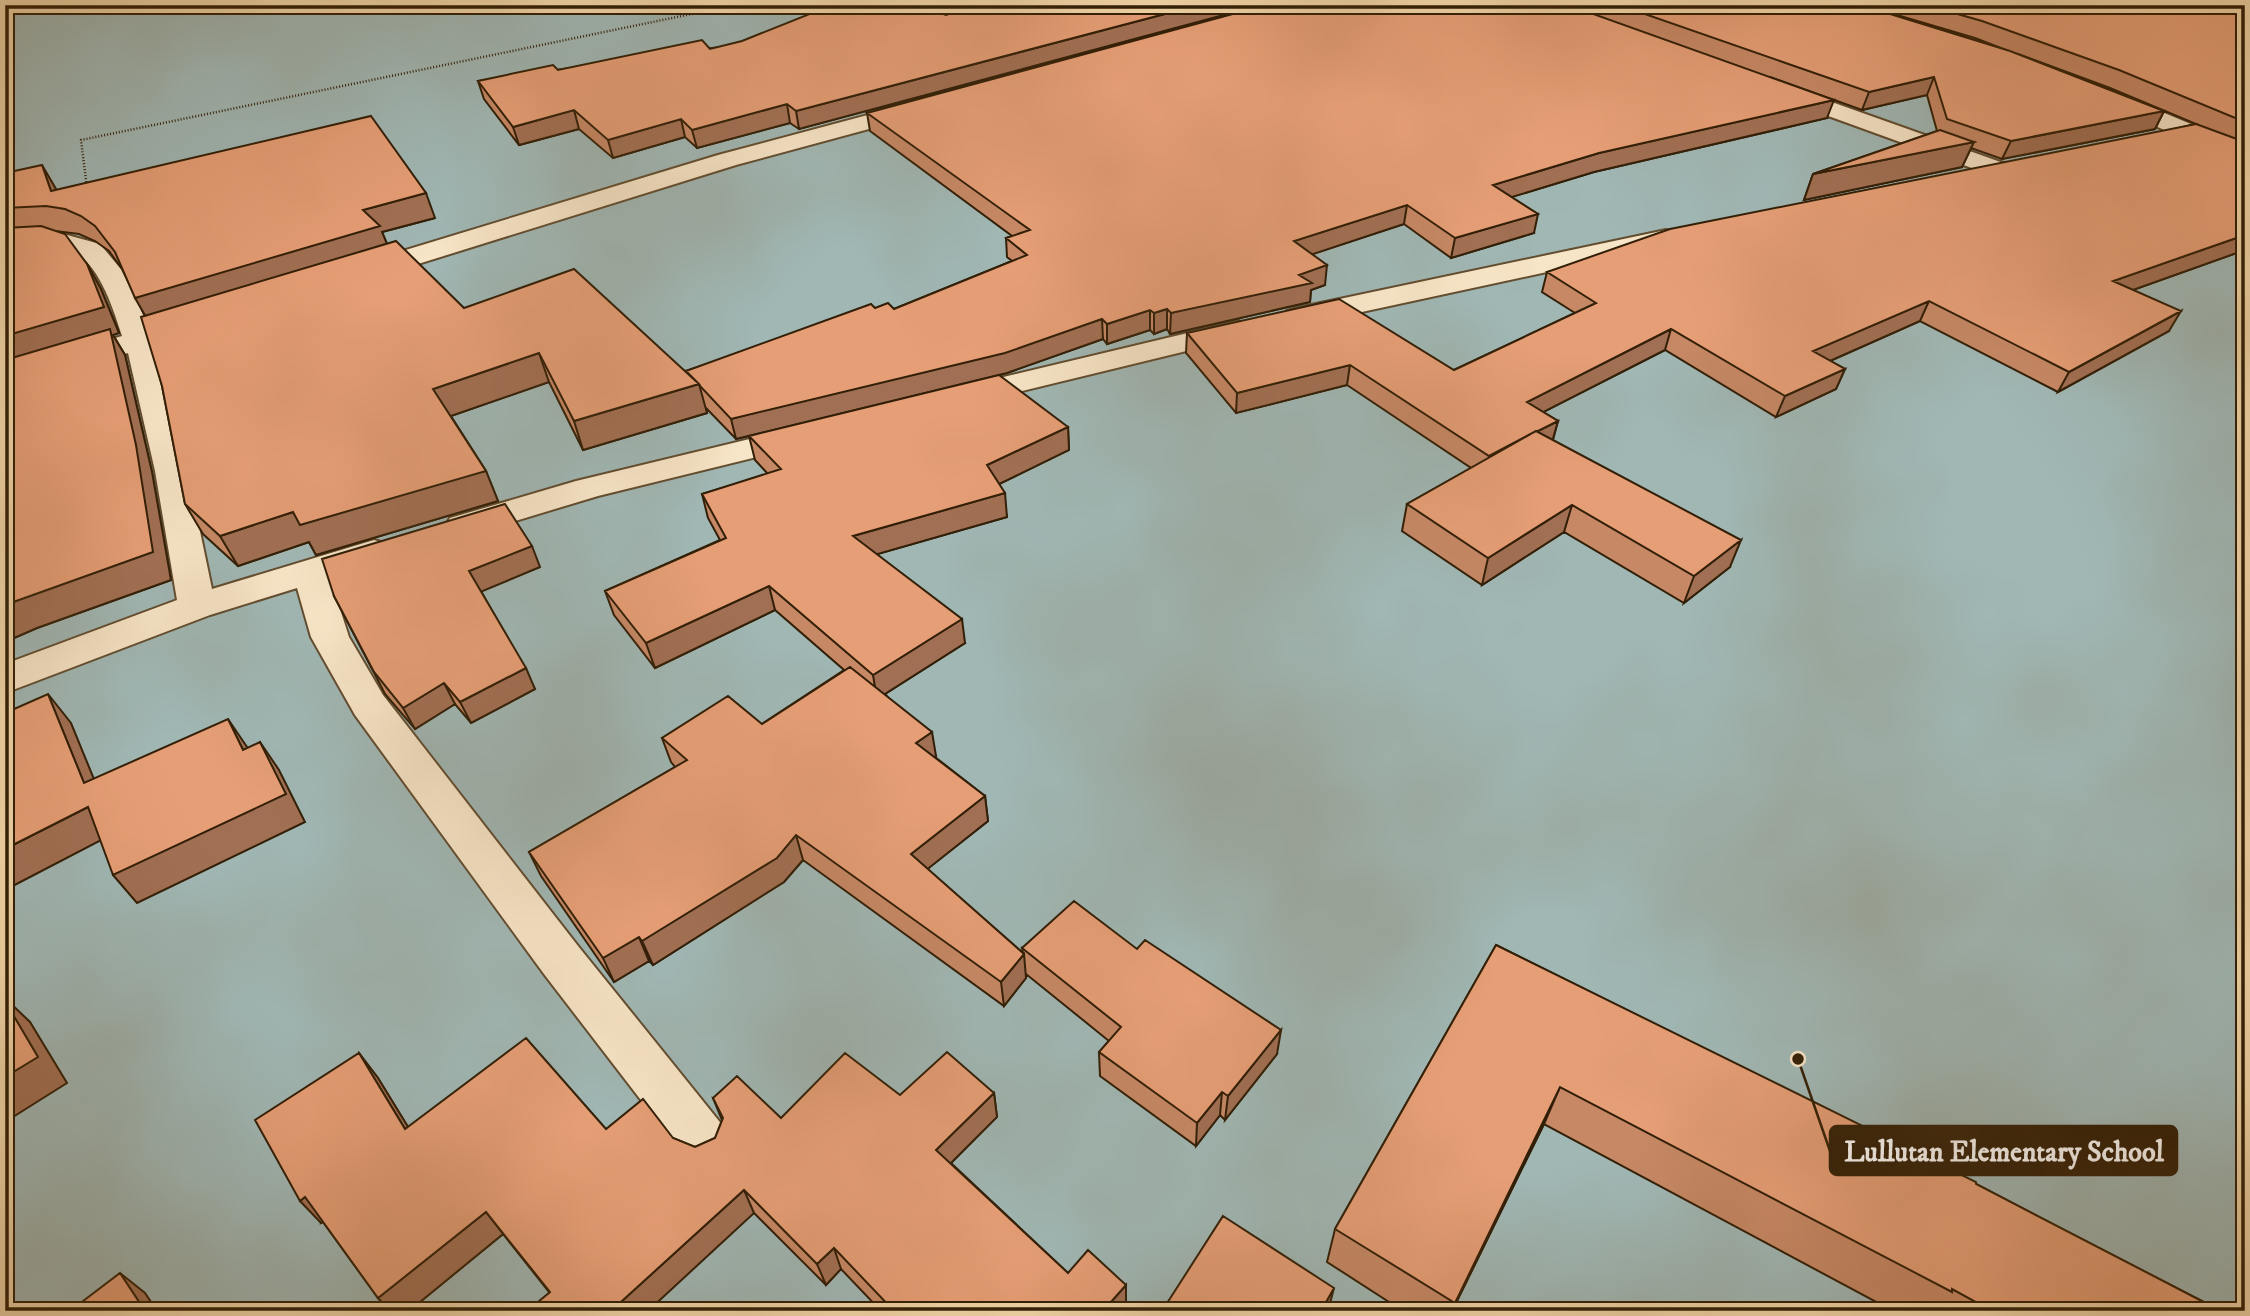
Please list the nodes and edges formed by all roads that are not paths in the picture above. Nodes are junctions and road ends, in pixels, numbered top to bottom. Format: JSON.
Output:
{"nodes":[{"id":1,"x":1761,"y":83,"type":"edge"},
{"id":2,"x":2098,"y":93,"type":"edge"},
{"id":3,"x":948,"y":100,"type":"edge"},
{"id":4,"x":2135,"y":143,"type":"edge"},
{"id":5,"x":1945,"y":181,"type":"edge"},
{"id":6,"x":1700,"y":231,"type":"edge"},
{"id":7,"x":5,"y":243,"type":"edge"},
{"id":8,"x":336,"y":281,"type":"edge"},
{"id":9,"x":217,"y":317,"type":"edge"},
{"id":10,"x":138,"y":341,"type":"junction"},
{"id":11,"x":5,"y":380,"type":"edge"},
{"id":12,"x":936,"y":403,"type":"edge"},
{"id":13,"x":829,"y":429,"type":"edge"},
{"id":14,"x":310,"y":571,"type":"junction"},
{"id":15,"x":197,"y":606,"type":"junction"},
{"id":16,"x":5,"y":679,"type":"edge"},
{"id":17,"x":705,"y":1143,"type":"edge"}],
"edges":[{"from":1,"to":5,"type":"street"},
{"from":2,"to":4,"type":"street"},
{"from":3,"to":8,"type":"street"},
{"from":6,"to":12,"type":"street"},
{"from":7,"to":10,"type":"street"},
{"from":9,"to":10,"type":"street"},
{"from":10,"to":11,"type":"street"},
{"from":10,"to":15,"type":"street"},
{"from":13,"to":14,"type":"street"},
{"from":14,"to":15,"type":"street"},
{"from":14,"to":17,"type":"street"},
{"from":15,"to":16,"type":"street"}]}
